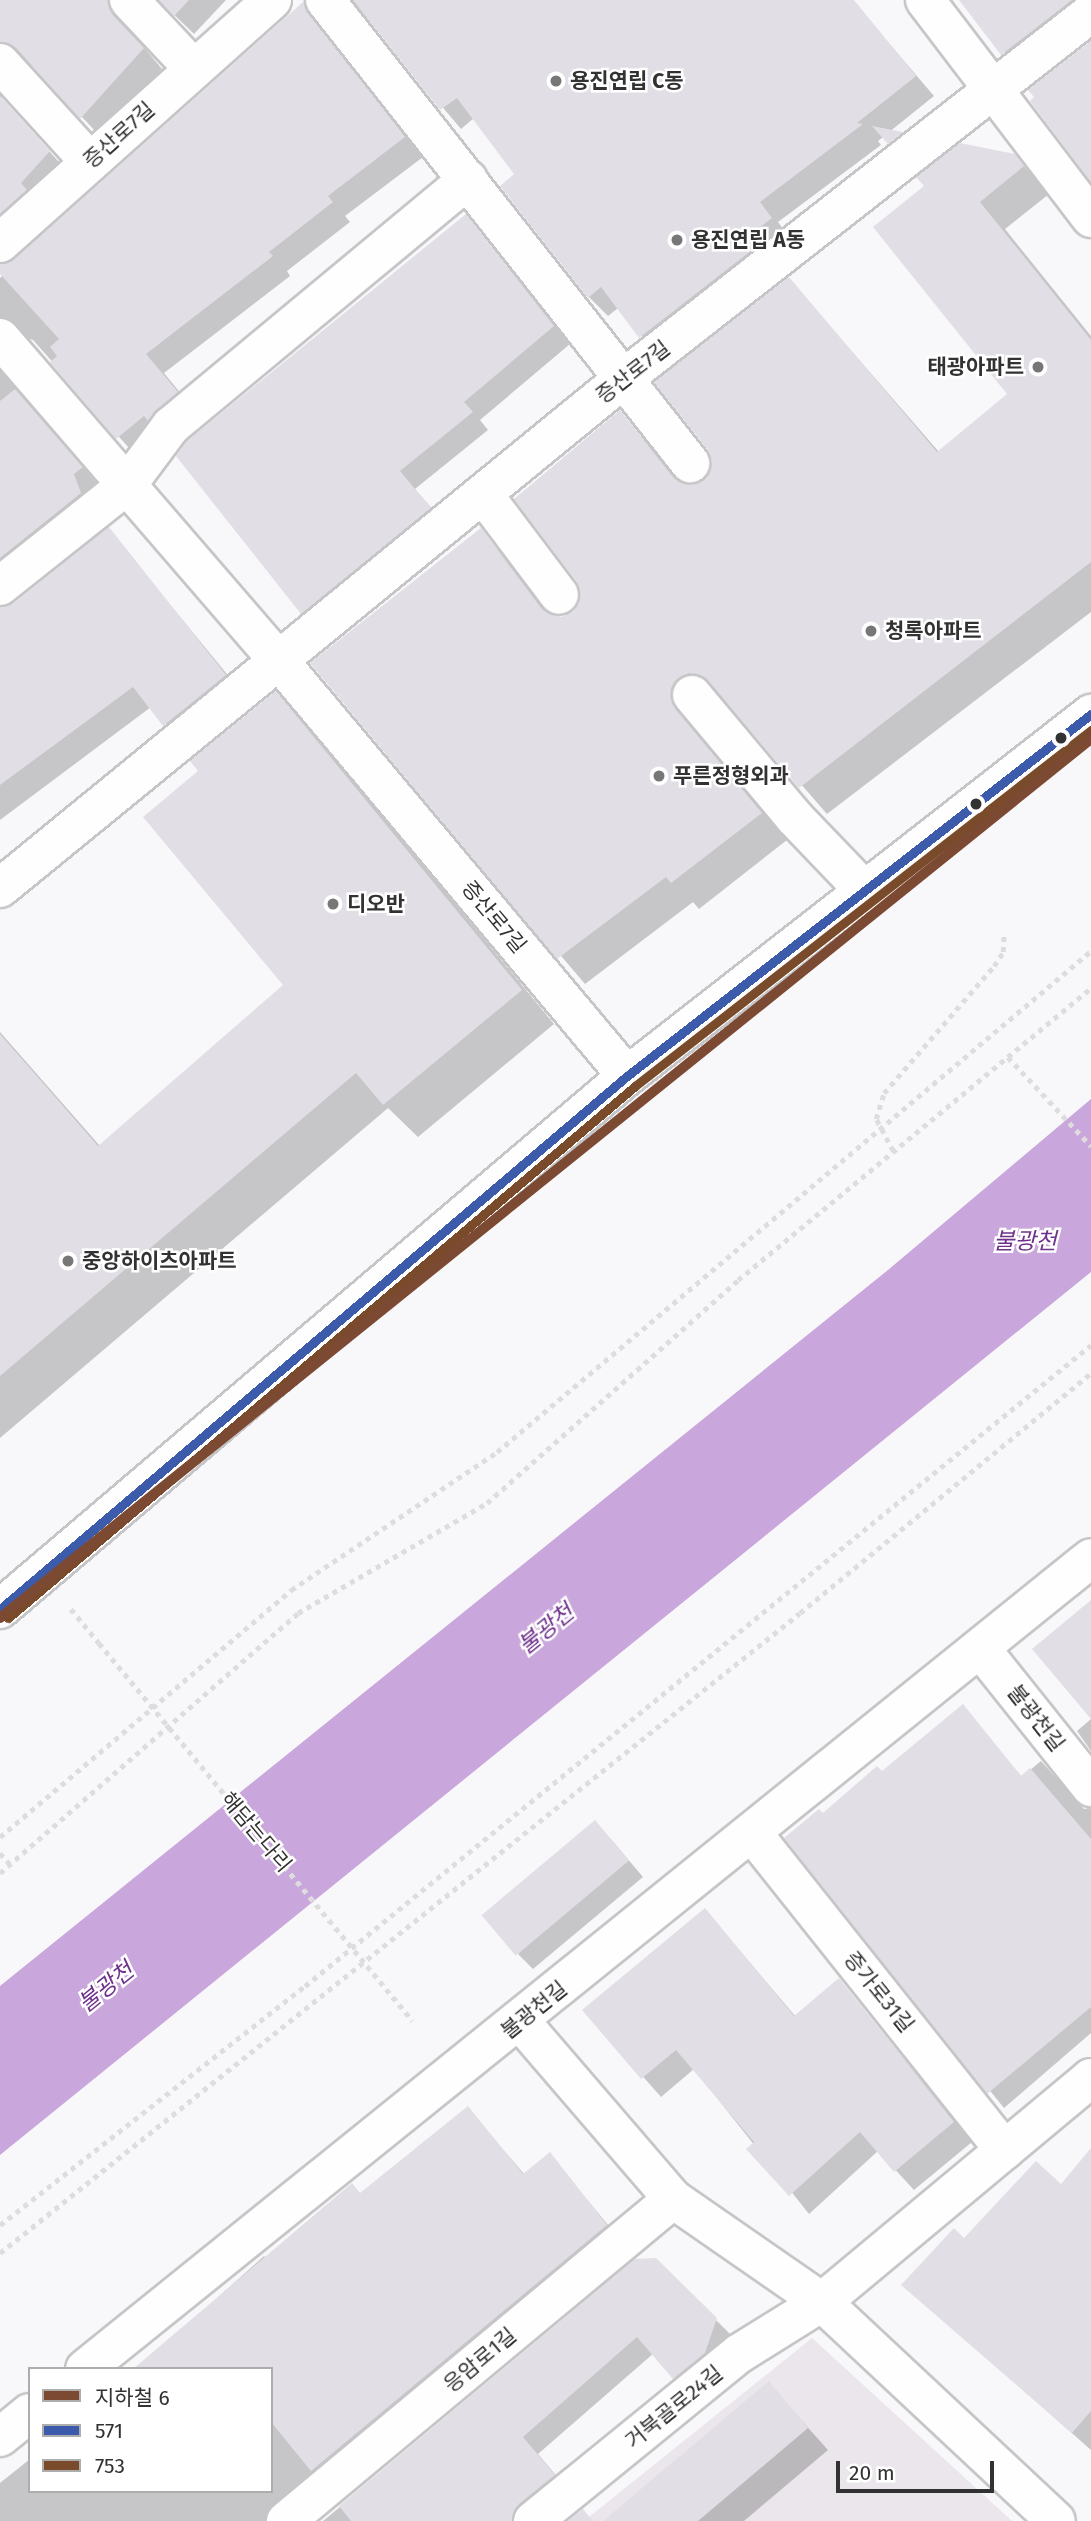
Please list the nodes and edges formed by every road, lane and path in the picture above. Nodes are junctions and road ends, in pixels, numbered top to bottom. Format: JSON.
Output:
{"nodes":[{"id":1,"x":129,"y":0,"type":"edge"},
{"id":2,"x":272,"y":0,"type":"edge"},
{"id":3,"x":325,"y":0,"type":"edge"},
{"id":4,"x":925,"y":0,"type":"edge"},
{"id":5,"x":1091,"y":13,"type":"edge"},
{"id":6,"x":0,"y":63,"type":"edge"},
{"id":7,"x":193,"y":68,"type":"junction"},
{"id":8,"x":995,"y":93,"type":"junction"},
{"id":9,"x":89,"y":162,"type":"junction"},
{"id":10,"x":468,"y":179,"type":"junction"},
{"id":11,"x":1091,"y":218,"type":"edge"},
{"id":12,"x":0,"y":243,"type":"edge"},
{"id":13,"x":0,"y":338,"type":"edge"},
{"id":14,"x":623,"y":379,"type":"junction"},
{"id":15,"x":690,"y":463,"type":"dead end"},
{"id":16,"x":127,"y":485,"type":"junction"},
{"id":17,"x":484,"y":494,"type":"junction"},
{"id":18,"x":0,"y":586,"type":"edge"},
{"id":19,"x":559,"y":595,"type":"dead end"},
{"id":20,"x":280,"y":662,"type":"junction"},
{"id":21,"x":692,"y":695,"type":"dead end"},
{"id":22,"x":1091,"y":714,"type":"edge"},
{"id":23,"x":0,"y":888,"type":"edge"},
{"id":24,"x":867,"y":893,"type":"junction"},
{"id":25,"x":1004,"y":934,"type":"dead end"},
{"id":26,"x":1091,"y":951,"type":"edge"},
{"id":27,"x":1091,"y":988,"type":"edge"},
{"id":28,"x":1008,"y":1057,"type":"junction"},
{"id":29,"x":628,"y":1076,"type":"junction"},
{"id":30,"x":878,"y":1130,"type":"junction"},
{"id":31,"x":1091,"y":1146,"type":"edge"},
{"id":32,"x":893,"y":1151,"type":"junction"},
{"id":33,"x":1091,"y":1345,"type":"edge"},
{"id":34,"x":1091,"y":1373,"type":"edge"},
{"id":35,"x":1091,"y":1558,"type":"edge"},
{"id":36,"x":0,"y":1609,"type":"edge"},
{"id":37,"x":99,"y":1643,"type":"dead end"},
{"id":38,"x":981,"y":1648,"type":"junction"},
{"id":39,"x":1091,"y":1787,"type":"edge"},
{"id":40,"x":753,"y":1834,"type":"junction"},
{"id":41,"x":0,"y":1837,"type":"edge"},
{"id":42,"x":0,"y":1853,"type":"edge"},
{"id":43,"x":10,"y":1864,"type":"junction"},
{"id":44,"x":0,"y":1872,"type":"edge"},
{"id":45,"x":414,"y":2021,"type":"dead end"},
{"id":46,"x":520,"y":2021,"type":"junction"},
{"id":47,"x":1091,"y":2078,"type":"edge"},
{"id":48,"x":1004,"y":2150,"type":"junction"},
{"id":49,"x":673,"y":2199,"type":"junction"},
{"id":50,"x":0,"y":2224,"type":"edge"},
{"id":51,"x":0,"y":2253,"type":"edge"},
{"id":52,"x":822,"y":2302,"type":"junction"},
{"id":53,"x":88,"y":2367,"type":"edge"},
{"id":54,"x":28,"y":2415,"type":"edge"},
{"id":55,"x":0,"y":2437,"type":"edge"},
{"id":56,"x":286,"y":2521,"type":"edge"},
{"id":57,"x":533,"y":2521,"type":"edge"},
{"id":58,"x":1056,"y":2521,"type":"edge"}],
"edges":[{"from":1,"to":7,"type":"street"},
{"from":2,"to":7,"type":"street","name":"증산로7길"},
{"from":3,"to":10,"type":"street"},
{"from":4,"to":8,"type":"street"},
{"from":5,"to":8,"type":"street","name":"증산로7길"},
{"from":6,"to":9,"type":"street"},
{"from":7,"to":9,"type":"street","name":"증산로7길"},
{"from":8,"to":11,"type":"street"},
{"from":8,"to":14,"type":"street","name":"증산로7길"},
{"from":9,"to":12,"type":"street","name":"증산로7길"},
{"from":10,"to":14,"type":"street"},
{"from":10,"to":16,"type":"street"},
{"from":13,"to":16,"type":"street","name":"증산로7길"},
{"from":14,"to":15,"type":"street"},
{"from":14,"to":17,"type":"street","name":"증산로7길"},
{"from":16,"to":18,"type":"street"},
{"from":16,"to":20,"type":"street","name":"증산로7길"},
{"from":17,"to":19,"type":"street"},
{"from":17,"to":20,"type":"street","name":"증산로7길"},
{"from":20,"to":23,"type":"street","name":"증산로7길"},
{"from":20,"to":29,"type":"street","name":"증산로7길"},
{"from":21,"to":24,"type":"street"},
{"from":22,"to":24,"type":"street"},
{"from":24,"to":29,"type":"street"},
{"from":25,"to":30,"type":"path"},
{"from":26,"to":30,"type":"path"},
{"from":27,"to":28,"type":"path"},
{"from":28,"to":31,"type":"path"},
{"from":28,"to":32,"type":"path"},
{"from":29,"to":36,"type":"street"},
{"from":30,"to":32,"type":"path"},
{"from":30,"to":41,"type":"path"},
{"from":32,"to":43,"type":"path"},
{"from":33,"to":50,"type":"path"},
{"from":34,"to":51,"type":"path"},
{"from":35,"to":38,"type":"street","name":"불광천길"},
{"from":37,"to":45,"type":"path","name":"해담는다리","bridge":true},
{"from":38,"to":39,"type":"street","name":"불광천길"},
{"from":38,"to":40,"type":"street","name":"불광천길"},
{"from":40,"to":46,"type":"street","name":"불광천길"},
{"from":40,"to":48,"type":"street","name":"증가로31길"},
{"from":42,"to":43,"type":"path"},
{"from":43,"to":44,"type":"path"},
{"from":46,"to":49,"type":"street"},
{"from":46,"to":53,"type":"street","name":"불광천길"},
{"from":47,"to":48,"type":"street"},
{"from":48,"to":52,"type":"street"},
{"from":49,"to":52,"type":"street"},
{"from":49,"to":56,"type":"street","name":"응암로1길"},
{"from":52,"to":57,"type":"street","name":"거북골로24길"},
{"from":52,"to":58,"type":"street"},
{"from":54,"to":55,"type":"street"}]}
